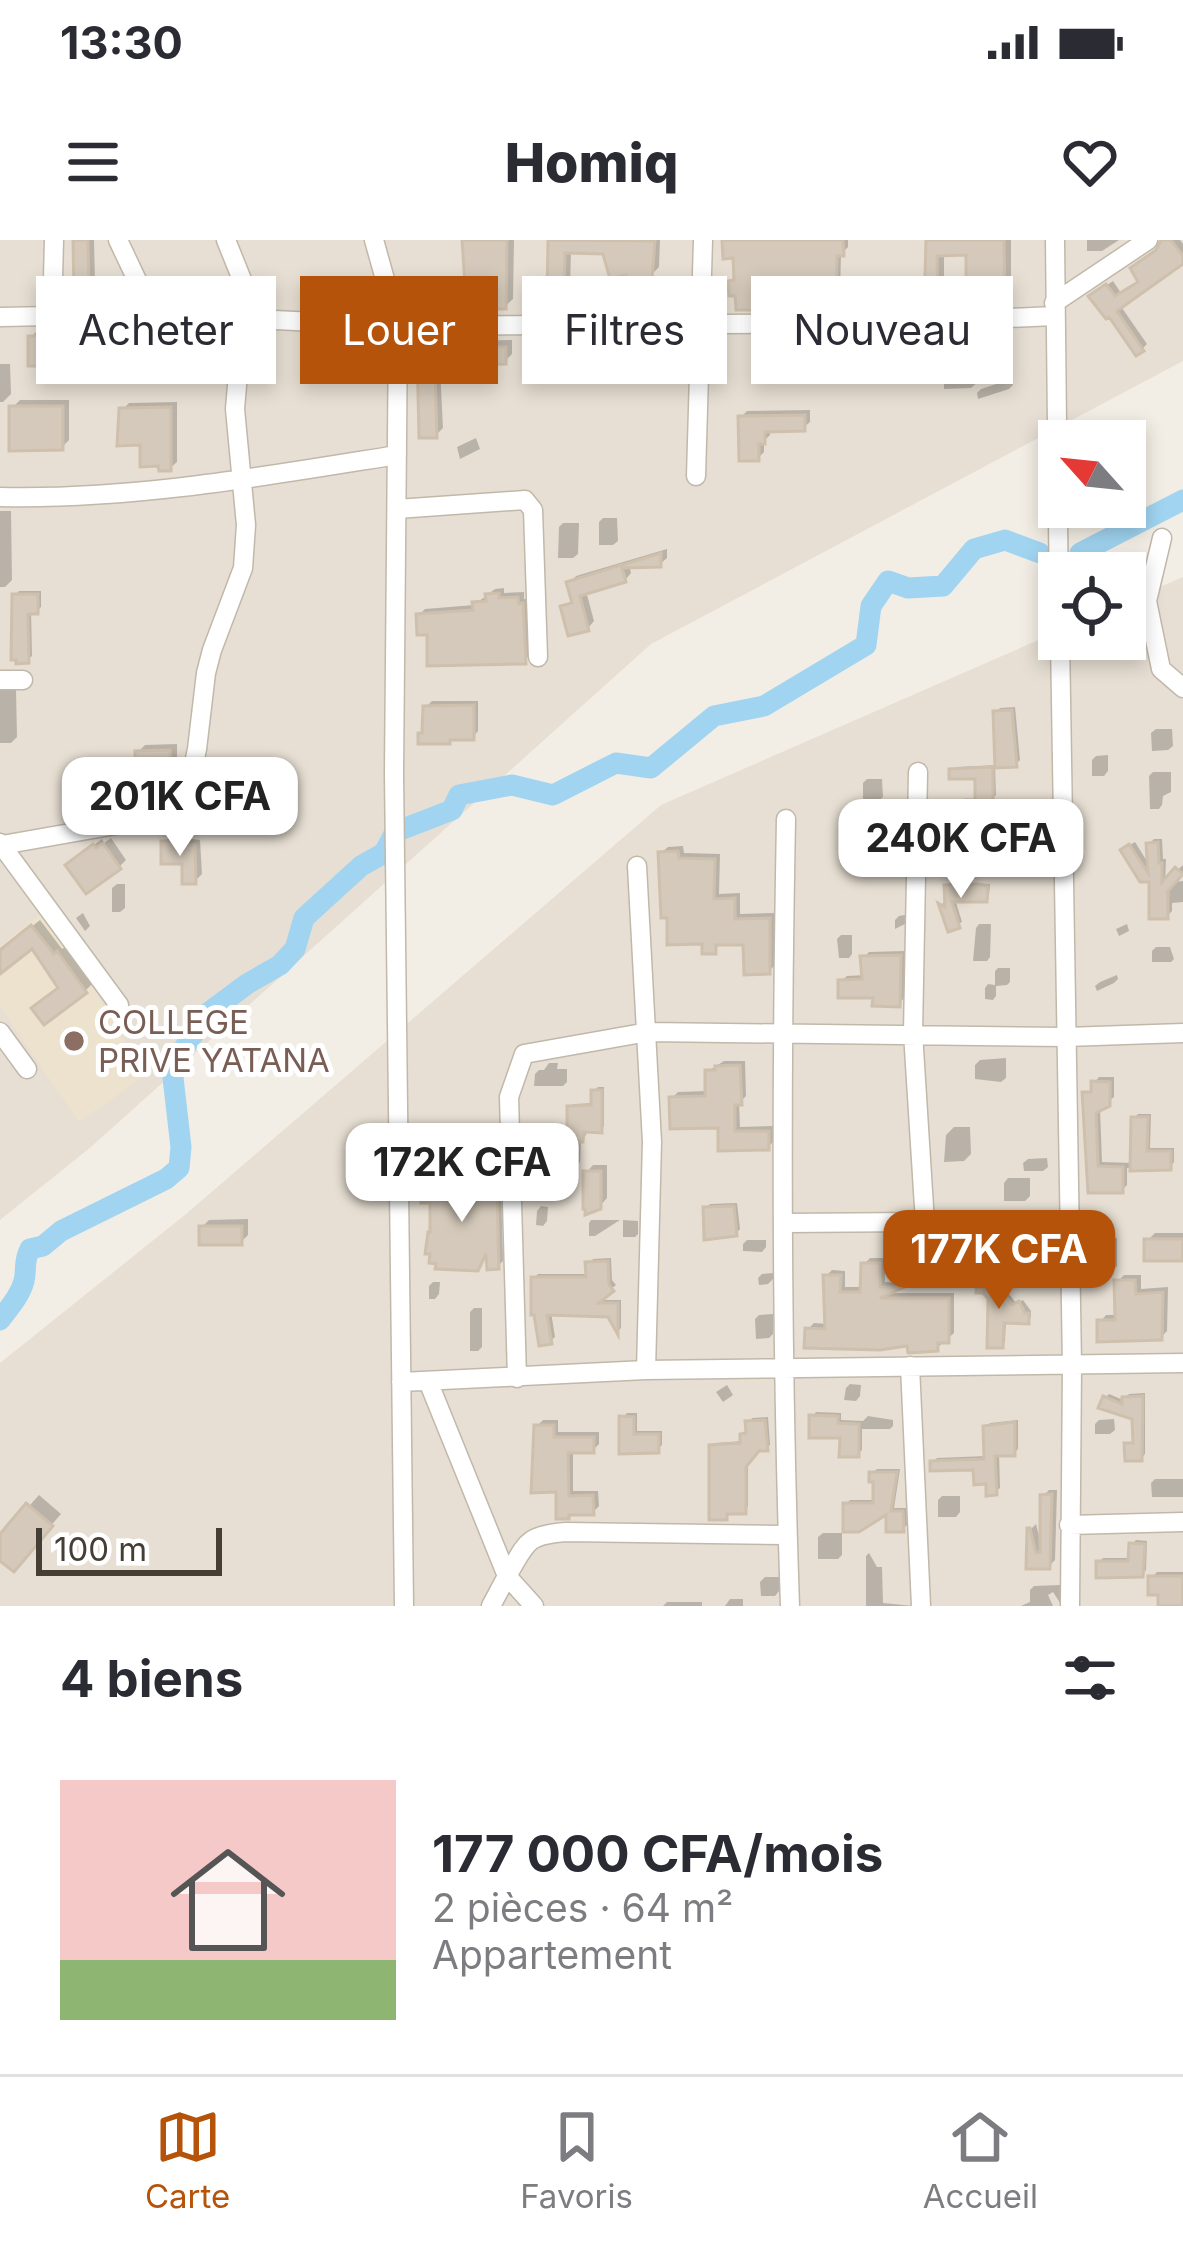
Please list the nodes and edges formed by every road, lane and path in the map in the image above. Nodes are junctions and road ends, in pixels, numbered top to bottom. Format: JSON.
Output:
{"nodes":[{"id":1,"x":54,"y":240,"type":"edge"},
{"id":2,"x":118,"y":240,"type":"edge"},
{"id":3,"x":226,"y":240,"type":"edge"},
{"id":4,"x":374,"y":240,"type":"edge"},
{"id":5,"x":703,"y":240,"type":"edge"},
{"id":6,"x":1055,"y":240,"type":"edge"},
{"id":7,"x":1148,"y":240,"type":"edge"},
{"id":8,"x":53,"y":276,"type":"edge"},
{"id":9,"x":135,"y":276,"type":"edge"},
{"id":10,"x":236,"y":276,"type":"edge"},
{"id":11,"x":384,"y":276,"type":"edge"},
{"id":12,"x":703,"y":276,"type":"edge"},
{"id":13,"x":1054,"y":310,"type":"junction"},
{"id":14,"x":0,"y":316,"type":"edge"},
{"id":15,"x":36,"y":316,"type":"edge"},
{"id":16,"x":727,"y":324,"type":"edge"},
{"id":17,"x":237,"y":384,"type":"edge"},
{"id":18,"x":398,"y":384,"type":"edge"},
{"id":19,"x":700,"y":384,"type":"edge"},
{"id":20,"x":397,"y":455,"type":"junction"},
{"id":21,"x":696,"y":476,"type":"dead end"},
{"id":22,"x":241,"y":480,"type":"junction"},
{"id":23,"x":0,"y":497,"type":"edge"},
{"id":24,"x":397,"y":509,"type":"junction"},
{"id":25,"x":1162,"y":538,"type":"dead end"},
{"id":26,"x":1058,"y":552,"type":"edge"},
{"id":27,"x":538,"y":657,"type":"dead end"},
{"id":28,"x":1060,"y":660,"type":"edge"},
{"id":29,"x":0,"y":680,"type":"edge"},
{"id":30,"x":23,"y":680,"type":"dead end"},
{"id":31,"x":1183,"y":688,"type":"edge"},
{"id":32,"x":918,"y":772,"type":"dead end"},
{"id":33,"x":786,"y":819,"type":"dead end"},
{"id":34,"x":1,"y":844,"type":"edge"},
{"id":35,"x":637,"y":866,"type":"dead end"},
{"id":36,"x":119,"y":1005,"type":"dead end"},
{"id":37,"x":0,"y":1032,"type":"edge"},
{"id":38,"x":648,"y":1032,"type":"junction"},
{"id":39,"x":782,"y":1033,"type":"junction"},
{"id":40,"x":913,"y":1033,"type":"junction"},
{"id":41,"x":1183,"y":1033,"type":"edge"},
{"id":42,"x":1066,"y":1036,"type":"junction"},
{"id":43,"x":27,"y":1069,"type":"dead end"},
{"id":44,"x":1068,"y":1221,"type":"junction"},
{"id":45,"x":925,"y":1222,"type":"junction"},
{"id":46,"x":785,"y":1223,"type":"junction"},
{"id":47,"x":1183,"y":1363,"type":"edge"},
{"id":48,"x":910,"y":1366,"type":"junction"},
{"id":49,"x":1072,"y":1366,"type":"junction"},
{"id":50,"x":784,"y":1367,"type":"junction"},
{"id":51,"x":646,"y":1370,"type":"junction"},
{"id":52,"x":517,"y":1378,"type":"junction"},
{"id":53,"x":428,"y":1381,"type":"junction"},
{"id":54,"x":401,"y":1382,"type":"junction"},
{"id":55,"x":1183,"y":1522,"type":"edge"},
{"id":56,"x":1069,"y":1525,"type":"junction"},
{"id":57,"x":788,"y":1535,"type":"junction"},
{"id":58,"x":507,"y":1576,"type":"junction"},
{"id":59,"x":404,"y":1606,"type":"edge"},
{"id":60,"x":491,"y":1606,"type":"edge"},
{"id":61,"x":534,"y":1606,"type":"edge"},
{"id":62,"x":790,"y":1606,"type":"edge"},
{"id":63,"x":921,"y":1606,"type":"edge"},
{"id":64,"x":1070,"y":1606,"type":"edge"}],
"edges":[{"from":1,"to":8,"type":"street"},
{"from":2,"to":9,"type":"street"},
{"from":3,"to":10,"type":"street"},
{"from":4,"to":11,"type":"street"},
{"from":5,"to":12,"type":"street"},
{"from":6,"to":13,"type":"street"},
{"from":7,"to":13,"type":"street"},
{"from":13,"to":16,"type":"street"},
{"from":13,"to":26,"type":"street"},
{"from":14,"to":15,"type":"street"},
{"from":17,"to":22,"type":"street"},
{"from":18,"to":20,"type":"street"},
{"from":19,"to":21,"type":"street"},
{"from":20,"to":22,"type":"street"},
{"from":20,"to":24,"type":"street"},
{"from":22,"to":23,"type":"street"},
{"from":22,"to":34,"type":"street"},
{"from":24,"to":27,"type":"street"},
{"from":24,"to":54,"type":"street"},
{"from":25,"to":31,"type":"street"},
{"from":28,"to":42,"type":"street"},
{"from":29,"to":30,"type":"street"},
{"from":32,"to":40,"type":"street"},
{"from":33,"to":39,"type":"street"},
{"from":34,"to":36,"type":"street"},
{"from":35,"to":38,"type":"street"},
{"from":37,"to":43,"type":"street"},
{"from":38,"to":39,"type":"street"},
{"from":38,"to":51,"type":"street"},
{"from":38,"to":52,"type":"street"},
{"from":39,"to":40,"type":"street"},
{"from":39,"to":46,"type":"street"},
{"from":40,"to":42,"type":"street"},
{"from":40,"to":45,"type":"street"},
{"from":41,"to":42,"type":"street"},
{"from":42,"to":44,"type":"street"},
{"from":44,"to":45,"type":"street"},
{"from":44,"to":49,"type":"street"},
{"from":45,"to":46,"type":"street"},
{"from":46,"to":50,"type":"street"},
{"from":47,"to":49,"type":"street"},
{"from":48,"to":49,"type":"street"},
{"from":48,"to":50,"type":"street"},
{"from":48,"to":63,"type":"street"},
{"from":49,"to":56,"type":"street"},
{"from":50,"to":51,"type":"street"},
{"from":50,"to":57,"type":"street"},
{"from":51,"to":52,"type":"street"},
{"from":52,"to":53,"type":"street"},
{"from":53,"to":54,"type":"street"},
{"from":53,"to":58,"type":"street"},
{"from":54,"to":59,"type":"street"},
{"from":55,"to":56,"type":"street"},
{"from":56,"to":64,"type":"street"},
{"from":57,"to":58,"type":"street"},
{"from":57,"to":62,"type":"street"},
{"from":58,"to":60,"type":"street"},
{"from":58,"to":61,"type":"street"}]}
